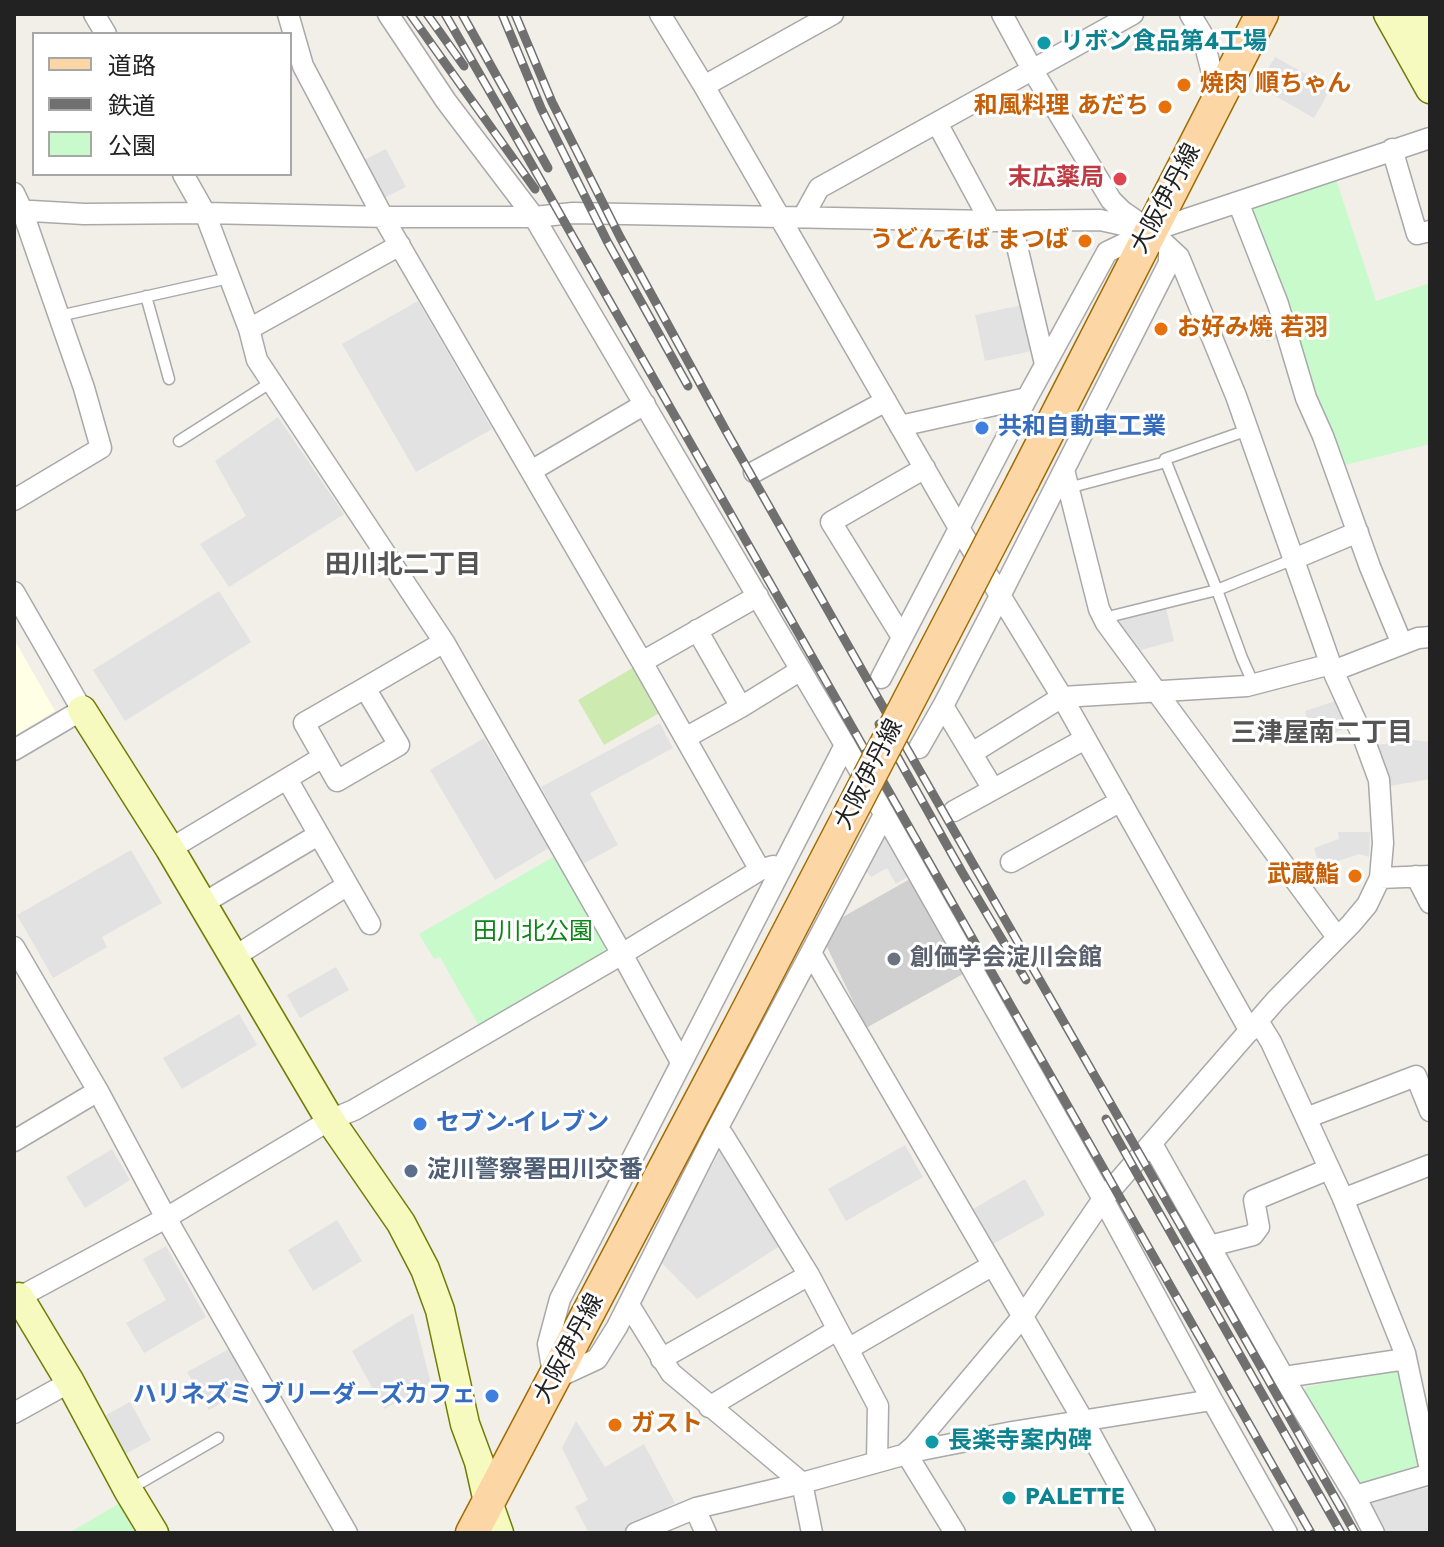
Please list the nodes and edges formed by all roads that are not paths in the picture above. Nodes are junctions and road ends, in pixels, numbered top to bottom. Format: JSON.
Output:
{"nodes":[{"id":1,"x":94,"y":14,"type":"edge"},
{"id":2,"x":288,"y":14,"type":"edge"},
{"id":3,"x":388,"y":14,"type":"edge"},
{"id":4,"x":660,"y":14,"type":"edge"},
{"id":5,"x":1002,"y":14,"type":"edge"},
{"id":6,"x":1133,"y":14,"type":"edge"},
{"id":7,"x":1190,"y":14,"type":"edge"},
{"id":8,"x":1262,"y":14,"type":"edge"},
{"id":9,"x":1388,"y":14,"type":"edge"},
{"id":10,"x":1412,"y":14,"type":"edge"},
{"id":11,"x":819,"y":17,"type":"edge"},
{"id":12,"x":105,"y":32,"type":"edge"},
{"id":13,"x":1430,"y":47,"type":"edge"},
{"id":14,"x":1211,"y":69,"type":"dead end"},
{"id":15,"x":1033,"y":71,"type":"junction"},
{"id":16,"x":704,"y":86,"type":"junction"},
{"id":17,"x":1430,"y":89,"type":"edge"},
{"id":18,"x":937,"y":123,"type":"junction"},
{"id":19,"x":1430,"y":138,"type":"edge"},
{"id":20,"x":1392,"y":149,"type":"junction"},
{"id":21,"x":184,"y":176,"type":"edge"},
{"id":22,"x":1238,"y":202,"type":"junction"},
{"id":23,"x":17,"y":204,"type":"edge"},
{"id":24,"x":205,"y":213,"type":"junction"},
{"id":25,"x":779,"y":216,"type":"junction"},
{"id":26,"x":383,"y":217,"type":"junction"},
{"id":27,"x":534,"y":217,"type":"junction"},
{"id":28,"x":803,"y":217,"type":"junction"},
{"id":29,"x":990,"y":221,"type":"junction"},
{"id":30,"x":1011,"y":221,"type":"junction"},
{"id":31,"x":1430,"y":231,"type":"edge"},
{"id":32,"x":1160,"y":239,"type":"junction"},
{"id":33,"x":400,"y":245,"type":"junction"},
{"id":34,"x":229,"y":278,"type":"junction"},
{"id":35,"x":146,"y":296,"type":"junction"},
{"id":36,"x":59,"y":316,"type":"junction"},
{"id":37,"x":249,"y":329,"type":"junction"},
{"id":38,"x":1045,"y":364,"type":"junction"},
{"id":39,"x":169,"y":379,"type":"dead end"},
{"id":40,"x":270,"y":383,"type":"junction"},
{"id":41,"x":1027,"y":398,"type":"junction"},
{"id":42,"x":886,"y":401,"type":"junction"},
{"id":43,"x":645,"y":404,"type":"junction"},
{"id":44,"x":900,"y":426,"type":"junction"},
{"id":45,"x":1248,"y":430,"type":"junction"},
{"id":46,"x":179,"y":441,"type":"dead end"},
{"id":47,"x":1164,"y":462,"type":"junction"},
{"id":48,"x":925,"y":468,"type":"junction"},
{"id":49,"x":531,"y":471,"type":"junction"},
{"id":50,"x":754,"y":472,"type":"dead end"},
{"id":51,"x":1066,"y":479,"type":"junction"},
{"id":52,"x":14,"y":500,"type":"edge"},
{"id":53,"x":959,"y":528,"type":"junction"},
{"id":54,"x":1358,"y":532,"type":"junction"},
{"id":55,"x":1294,"y":559,"type":"junction"},
{"id":56,"x":1217,"y":590,"type":"junction"},
{"id":57,"x":14,"y":592,"type":"edge"},
{"id":58,"x":758,"y":596,"type":"junction"},
{"id":59,"x":1000,"y":596,"type":"junction"},
{"id":60,"x":1104,"y":618,"type":"junction"},
{"id":61,"x":697,"y":630,"type":"junction"},
{"id":62,"x":902,"y":637,"type":"junction"},
{"id":63,"x":1430,"y":637,"type":"edge"},
{"id":64,"x":444,"y":642,"type":"junction"},
{"id":65,"x":1402,"y":644,"type":"junction"},
{"id":66,"x":642,"y":662,"type":"junction"},
{"id":67,"x":1332,"y":667,"type":"junction"},
{"id":68,"x":801,"y":670,"type":"junction"},
{"id":69,"x":881,"y":678,"type":"dead end"},
{"id":70,"x":1254,"y":685,"type":"junction"},
{"id":71,"x":365,"y":688,"type":"junction"},
{"id":72,"x":1157,"y":691,"type":"junction"},
{"id":73,"x":1062,"y":697,"type":"junction"},
{"id":74,"x":943,"y":706,"type":"junction"},
{"id":75,"x":741,"y":707,"type":"junction"},
{"id":76,"x":82,"y":710,"type":"junction"},
{"id":77,"x":685,"y":738,"type":"junction"},
{"id":78,"x":1085,"y":739,"type":"junction"},
{"id":79,"x":845,"y":745,"type":"junction"},
{"id":80,"x":919,"y":748,"type":"dead end"},
{"id":81,"x":14,"y":750,"type":"edge"},
{"id":82,"x":972,"y":753,"type":"junction"},
{"id":83,"x":323,"y":757,"type":"junction"},
{"id":84,"x":287,"y":779,"type":"junction"},
{"id":85,"x":993,"y":789,"type":"junction"},
{"id":86,"x":1121,"y":801,"type":"junction"},
{"id":87,"x":954,"y":811,"type":"dead end"},
{"id":88,"x":884,"y":815,"type":"junction"},
{"id":89,"x":318,"y":835,"type":"junction"},
{"id":90,"x":170,"y":849,"type":"junction"},
{"id":91,"x":1011,"y":862,"type":"dead end"},
{"id":92,"x":784,"y":863,"type":"junction"},
{"id":93,"x":760,"y":870,"type":"junction"},
{"id":94,"x":1423,"y":876,"type":"edge"},
{"id":95,"x":1380,"y":878,"type":"junction"},
{"id":96,"x":346,"y":886,"type":"junction"},
{"id":97,"x":1430,"y":903,"type":"edge"},
{"id":98,"x":202,"y":904,"type":"junction"},
{"id":99,"x":370,"y":924,"type":"dead end"},
{"id":100,"x":1337,"y":937,"type":"junction"},
{"id":101,"x":14,"y":947,"type":"edge"},
{"id":102,"x":811,"y":953,"type":"junction"},
{"id":103,"x":622,"y":954,"type":"junction"},
{"id":104,"x":234,"y":957,"type":"junction"},
{"id":105,"x":1254,"y":1026,"type":"junction"},
{"id":106,"x":681,"y":1062,"type":"junction"},
{"id":107,"x":98,"y":1091,"type":"junction"},
{"id":108,"x":1430,"y":1111,"type":"edge"},
{"id":109,"x":1306,"y":1118,"type":"junction"},
{"id":110,"x":330,"y":1120,"type":"junction"},
{"id":111,"x":716,"y":1131,"type":"junction"},
{"id":112,"x":14,"y":1141,"type":"edge"},
{"id":113,"x":1152,"y":1144,"type":"junction"},
{"id":114,"x":1430,"y":1165,"type":"edge"},
{"id":115,"x":1329,"y":1169,"type":"junction"},
{"id":116,"x":1103,"y":1199,"type":"junction"},
{"id":117,"x":1343,"y":1199,"type":"junction"},
{"id":118,"x":166,"y":1218,"type":"junction"},
{"id":119,"x":1210,"y":1246,"type":"junction"},
{"id":120,"x":993,"y":1265,"type":"junction"},
{"id":121,"x":809,"y":1275,"type":"junction"},
{"id":122,"x":16,"y":1295,"type":"edge"},
{"id":123,"x":629,"y":1305,"type":"junction"},
{"id":124,"x":1023,"y":1316,"type":"junction"},
{"id":125,"x":837,"y":1330,"type":"junction"},
{"id":126,"x":848,"y":1349,"type":"junction"},
{"id":127,"x":661,"y":1359,"type":"junction"},
{"id":128,"x":1406,"y":1359,"type":"junction"},
{"id":129,"x":1284,"y":1377,"type":"junction"},
{"id":130,"x":554,"y":1379,"type":"junction"},
{"id":131,"x":70,"y":1382,"type":"junction"},
{"id":132,"x":1212,"y":1400,"type":"junction"},
{"id":133,"x":709,"y":1407,"type":"junction"},
{"id":134,"x":14,"y":1413,"type":"edge"},
{"id":135,"x":1083,"y":1420,"type":"junction"},
{"id":136,"x":218,"y":1438,"type":"dead end"},
{"id":137,"x":906,"y":1453,"type":"junction"},
{"id":138,"x":877,"y":1462,"type":"junction"},
{"id":139,"x":1430,"y":1472,"type":"edge"},
{"id":140,"x":802,"y":1483,"type":"junction"},
{"id":141,"x":128,"y":1490,"type":"junction"},
{"id":142,"x":1355,"y":1496,"type":"junction"},
{"id":143,"x":488,"y":1502,"type":"junction"},
{"id":144,"x":695,"y":1509,"type":"junction"},
{"id":145,"x":154,"y":1533,"type":"edge"},
{"id":146,"x":347,"y":1533,"type":"edge"},
{"id":147,"x":472,"y":1533,"type":"edge"},
{"id":148,"x":499,"y":1533,"type":"edge"},
{"id":149,"x":636,"y":1533,"type":"edge"},
{"id":150,"x":706,"y":1533,"type":"edge"},
{"id":151,"x":812,"y":1533,"type":"edge"},
{"id":152,"x":955,"y":1533,"type":"edge"},
{"id":153,"x":1145,"y":1533,"type":"edge"},
{"id":154,"x":1287,"y":1533,"type":"edge"},
{"id":155,"x":1374,"y":1533,"type":"edge"}],
"edges":[{"from":1,"to":12,"type":"street"},
{"from":2,"to":26,"type":"street"},
{"from":3,"to":27,"type":"street"},
{"from":4,"to":16,"type":"street"},
{"from":5,"to":15,"type":"street"},
{"from":6,"to":15,"type":"street"},
{"from":7,"to":14,"type":"street"},
{"from":8,"to":32,"type":"main road","name":"大阪伊丹線"},
{"from":9,"to":17,"type":"street"},
{"from":10,"to":13,"type":"street"},
{"from":11,"to":16,"type":"street"},
{"from":15,"to":18,"type":"street"},
{"from":15,"to":32,"type":"street"},
{"from":16,"to":25,"type":"street"},
{"from":18,"to":28,"type":"street"},
{"from":18,"to":29,"type":"street"},
{"from":19,"to":20,"type":"street"},
{"from":20,"to":22,"type":"street"},
{"from":20,"to":31,"type":"street"},
{"from":21,"to":24,"type":"street"},
{"from":22,"to":32,"type":"street"},
{"from":22,"to":54,"type":"street"},
{"from":23,"to":24,"type":"street"},
{"from":23,"to":36,"type":"street"},
{"from":24,"to":26,"type":"street"},
{"from":24,"to":34,"type":"street"},
{"from":25,"to":27,"type":"street"},
{"from":25,"to":28,"type":"street"},
{"from":25,"to":42,"type":"street"},
{"from":26,"to":27,"type":"street"},
{"from":26,"to":33,"type":"street"},
{"from":27,"to":43,"type":"street"},
{"from":28,"to":29,"type":"street"},
{"from":29,"to":30,"type":"street"},
{"from":30,"to":32,"type":"street"},
{"from":30,"to":38,"type":"street"},
{"from":32,"to":38,"type":"street"},
{"from":32,"to":45,"type":"street"},
{"from":32,"to":51,"type":"street"},
{"from":32,"to":130,"type":"main road","name":"大阪伊丹線","bridge":true},
{"from":33,"to":37,"type":"street"},
{"from":33,"to":49,"type":"street"},
{"from":34,"to":35,"type":"lane"},
{"from":34,"to":37,"type":"street"},
{"from":35,"to":36,"type":"lane"},
{"from":35,"to":39,"type":"lane"},
{"from":36,"to":52,"type":"street"},
{"from":37,"to":40,"type":"street"},
{"from":38,"to":41,"type":"street"},
{"from":40,"to":46,"type":"lane"},
{"from":40,"to":64,"type":"street"},
{"from":41,"to":44,"type":"street"},
{"from":41,"to":53,"type":"street"},
{"from":42,"to":44,"type":"street"},
{"from":42,"to":50,"type":"street"},
{"from":43,"to":49,"type":"street"},
{"from":43,"to":58,"type":"street"},
{"from":44,"to":48,"type":"street"},
{"from":45,"to":47,"type":"lane"},
{"from":45,"to":55,"type":"street"},
{"from":47,"to":51,"type":"lane"},
{"from":47,"to":56,"type":"lane"},
{"from":48,"to":53,"type":"street"},
{"from":48,"to":62,"type":"street"},
{"from":49,"to":66,"type":"street"},
{"from":51,"to":59,"type":"street"},
{"from":51,"to":60,"type":"street"},
{"from":53,"to":59,"type":"street"},
{"from":53,"to":62,"type":"street"},
{"from":54,"to":55,"type":"street"},
{"from":54,"to":65,"type":"street"},
{"from":55,"to":56,"type":"lane"},
{"from":55,"to":67,"type":"street"},
{"from":56,"to":60,"type":"lane"},
{"from":56,"to":70,"type":"lane"},
{"from":57,"to":76,"type":"street"},
{"from":58,"to":61,"type":"street"},
{"from":58,"to":68,"type":"street"},
{"from":59,"to":73,"type":"street"},
{"from":59,"to":74,"type":"street"},
{"from":60,"to":72,"type":"street"},
{"from":61,"to":66,"type":"street"},
{"from":61,"to":75,"type":"street"},
{"from":62,"to":69,"type":"street"},
{"from":63,"to":65,"type":"street"},
{"from":64,"to":71,"type":"street"},
{"from":64,"to":103,"type":"street"},
{"from":65,"to":67,"type":"street"},
{"from":66,"to":77,"type":"street"},
{"from":67,"to":70,"type":"street"},
{"from":67,"to":95,"type":"street"},
{"from":68,"to":75,"type":"street"},
{"from":68,"to":79,"type":"street"},
{"from":70,"to":72,"type":"street"},
{"from":71,"to":83,"type":"street"},
{"from":71,"to":83,"type":"street"},
{"from":72,"to":73,"type":"street"},
{"from":72,"to":100,"type":"street"},
{"from":73,"to":78,"type":"street"},
{"from":73,"to":82,"type":"street"},
{"from":74,"to":80,"type":"street"},
{"from":74,"to":82,"type":"street"},
{"from":75,"to":77,"type":"street"},
{"from":76,"to":81,"type":"street"},
{"from":76,"to":90,"type":"street"},
{"from":77,"to":93,"type":"street"},
{"from":78,"to":85,"type":"street"},
{"from":78,"to":86,"type":"street"},
{"from":79,"to":88,"type":"street"},
{"from":79,"to":92,"type":"street"},
{"from":82,"to":85,"type":"street"},
{"from":83,"to":84,"type":"street"},
{"from":84,"to":89,"type":"street"},
{"from":84,"to":90,"type":"street"},
{"from":85,"to":87,"type":"street"},
{"from":86,"to":91,"type":"street"},
{"from":86,"to":105,"type":"street"},
{"from":88,"to":102,"type":"street"},
{"from":88,"to":116,"type":"street"},
{"from":89,"to":96,"type":"street"},
{"from":89,"to":98,"type":"street"},
{"from":90,"to":98,"type":"street"},
{"from":92,"to":93,"type":"street"},
{"from":92,"to":106,"type":"street"},
{"from":93,"to":103,"type":"street"},
{"from":94,"to":95,"type":"street"},
{"from":94,"to":97,"type":"street"},
{"from":95,"to":100,"type":"street"},
{"from":96,"to":99,"type":"street"},
{"from":96,"to":104,"type":"street"},
{"from":98,"to":104,"type":"street"},
{"from":100,"to":105,"type":"street"},
{"from":101,"to":107,"type":"street"},
{"from":102,"to":111,"type":"street"},
{"from":102,"to":120,"type":"street"},
{"from":103,"to":106,"type":"street"},
{"from":103,"to":110,"type":"street"},
{"from":104,"to":110,"type":"street"},
{"from":105,"to":109,"type":"street"},
{"from":105,"to":113,"type":"street"},
{"from":106,"to":130,"type":"street"},
{"from":107,"to":112,"type":"street"},
{"from":107,"to":118,"type":"street"},
{"from":108,"to":109,"type":"street"},
{"from":109,"to":115,"type":"street"},
{"from":110,"to":118,"type":"street"},
{"from":110,"to":143,"type":"street"},
{"from":111,"to":121,"type":"street"},
{"from":111,"to":123,"type":"street"},
{"from":113,"to":116,"type":"street"},
{"from":113,"to":119,"type":"street"},
{"from":114,"to":117,"type":"street"},
{"from":115,"to":117,"type":"street"},
{"from":115,"to":119,"type":"street"},
{"from":116,"to":124,"type":"street"},
{"from":116,"to":132,"type":"street"},
{"from":117,"to":128,"type":"street"},
{"from":118,"to":122,"type":"street"},
{"from":118,"to":146,"type":"street"},
{"from":119,"to":129,"type":"street"},
{"from":120,"to":124,"type":"street"},
{"from":120,"to":126,"type":"street"},
{"from":121,"to":125,"type":"street"},
{"from":121,"to":127,"type":"street"},
{"from":122,"to":131,"type":"street"},
{"from":123,"to":127,"type":"street"},
{"from":123,"to":130,"type":"street"},
{"from":124,"to":135,"type":"street"},
{"from":124,"to":137,"type":"street"},
{"from":125,"to":126,"type":"street"},
{"from":125,"to":133,"type":"street"},
{"from":126,"to":138,"type":"street"},
{"from":127,"to":133,"type":"street"},
{"from":128,"to":129,"type":"street"},
{"from":128,"to":139,"type":"street"},
{"from":129,"to":142,"type":"street"},
{"from":130,"to":143,"type":"main road","name":"大阪伊丹線"},
{"from":131,"to":134,"type":"street"},
{"from":131,"to":141,"type":"street"},
{"from":132,"to":135,"type":"street"},
{"from":132,"to":154,"type":"street"},
{"from":133,"to":140,"type":"street"},
{"from":135,"to":137,"type":"street"},
{"from":135,"to":153,"type":"street"},
{"from":136,"to":141,"type":"lane"},
{"from":137,"to":138,"type":"street"},
{"from":137,"to":152,"type":"street"},
{"from":138,"to":140,"type":"street"},
{"from":139,"to":142,"type":"street"},
{"from":140,"to":144,"type":"street"},
{"from":140,"to":151,"type":"street"},
{"from":141,"to":145,"type":"street"},
{"from":142,"to":155,"type":"street"},
{"from":143,"to":147,"type":"main road","name":"大阪伊丹線"},
{"from":143,"to":148,"type":"street"},
{"from":144,"to":149,"type":"street"},
{"from":144,"to":150,"type":"street"}]}
